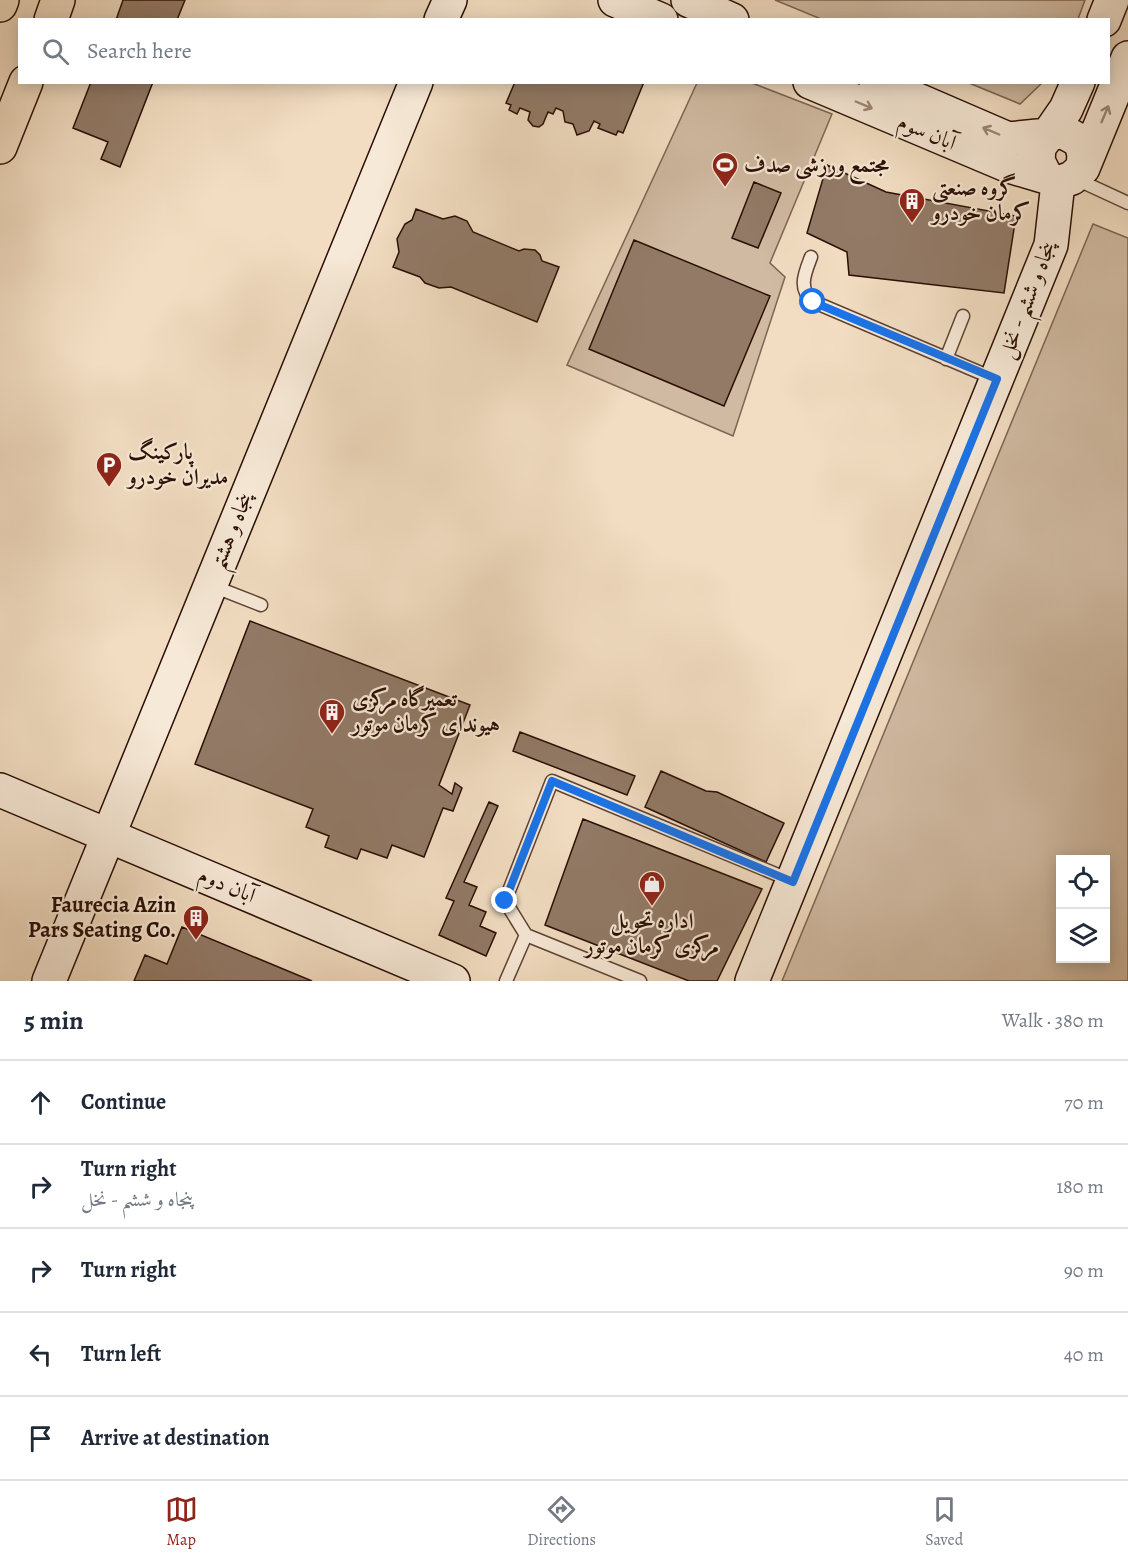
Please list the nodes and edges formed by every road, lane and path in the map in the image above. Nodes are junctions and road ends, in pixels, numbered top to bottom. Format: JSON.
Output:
{"nodes":[{"id":1,"x":2,"y":0,"type":"edge"},
{"id":2,"x":58,"y":0,"type":"edge"},
{"id":3,"x":450,"y":0,"type":"edge"},
{"id":4,"x":615,"y":0,"type":"edge"},
{"id":5,"x":688,"y":0,"type":"edge"},
{"id":6,"x":1112,"y":0,"type":"edge"},
{"id":7,"x":0,"y":5,"type":"edge"},
{"id":8,"x":52,"y":18,"type":"edge"},
{"id":9,"x":442,"y":18,"type":"edge"},
{"id":10,"x":656,"y":18,"type":"edge"},
{"id":11,"x":728,"y":18,"type":"edge"},
{"id":12,"x":1105,"y":18,"type":"edge"},
{"id":13,"x":1128,"y":58,"type":"edge"},
{"id":14,"x":25,"y":84,"type":"edge"},
{"id":15,"x":415,"y":84,"type":"edge"},
{"id":16,"x":815,"y":84,"type":"edge"},
{"id":17,"x":881,"y":84,"type":"edge"},
{"id":18,"x":1077,"y":84,"type":"edge"},
{"id":19,"x":1048,"y":135,"type":"junction"},
{"id":20,"x":0,"y":147,"type":"edge"},
{"id":21,"x":1065,"y":176,"type":"junction"},
{"id":22,"x":1128,"y":203,"type":"edge"},
{"id":23,"x":811,"y":257,"type":"dead end"},
{"id":24,"x":963,"y":316,"type":"dead end"},
{"id":25,"x":946,"y":358,"type":"junction"},
{"id":26,"x":997,"y":379,"type":"junction"},
{"id":27,"x":209,"y":585,"type":"junction"},
{"id":28,"x":261,"y":605,"type":"dead end"},
{"id":29,"x":0,"y":790,"type":"edge"},
{"id":30,"x":109,"y":836,"type":"junction"},
{"id":31,"x":793,"y":882,"type":"junction"},
{"id":32,"x":526,"y":935,"type":"junction"},
{"id":33,"x":49,"y":981,"type":"edge"},
{"id":34,"x":453,"y":981,"type":"edge"},
{"id":35,"x":506,"y":981,"type":"edge"},
{"id":36,"x":640,"y":981,"type":"edge"},
{"id":37,"x":752,"y":981,"type":"edge"}],
"edges":[{"from":1,"to":7,"type":"main road"},
{"from":2,"to":8,"type":"main road"},
{"from":3,"to":9,"type":"street"},
{"from":4,"to":10,"type":"street"},
{"from":5,"to":11,"type":"street"},
{"from":6,"to":12,"type":"street"},
{"from":21,"to":13,"type":"street","name":"پنجاه و ششم - نخل","one_way":true},
{"from":14,"to":20,"type":"main road"},
{"from":15,"to":27,"type":"street","name":"پنجاه و هشتم"},
{"from":16,"to":21,"type":"street","name":"آبان سوم","one_way":true},
{"from":19,"to":17,"type":"street","name":"آبان سوم","one_way":true},
{"from":18,"to":19,"type":"street"},
{"from":19,"to":21,"type":"street","name":"آبان سوم"},
{"from":21,"to":22,"type":"lane"},
{"from":21,"to":26,"type":"street","name":"پنجاه و ششم - نخل"},
{"from":23,"to":25,"type":"lane"},
{"from":24,"to":25,"type":"lane"},
{"from":25,"to":26,"type":"lane"},
{"from":26,"to":31,"type":"street","name":"پنجاه و ششم - نخل"},
{"from":27,"to":28,"type":"lane"},
{"from":27,"to":30,"type":"street","name":"پنجاه و هشتم"},
{"from":29,"to":30,"type":"street","name":"آبان دوم"},
{"from":30,"to":33,"type":"street","name":"پنجاه و هشتم"},
{"from":30,"to":34,"type":"street","name":"آبان دوم"},
{"from":31,"to":32,"type":"lane"},
{"from":31,"to":37,"type":"street","name":"پنجاه و ششم - نخل"},
{"from":32,"to":35,"type":"lane"},
{"from":32,"to":36,"type":"lane"}]}
